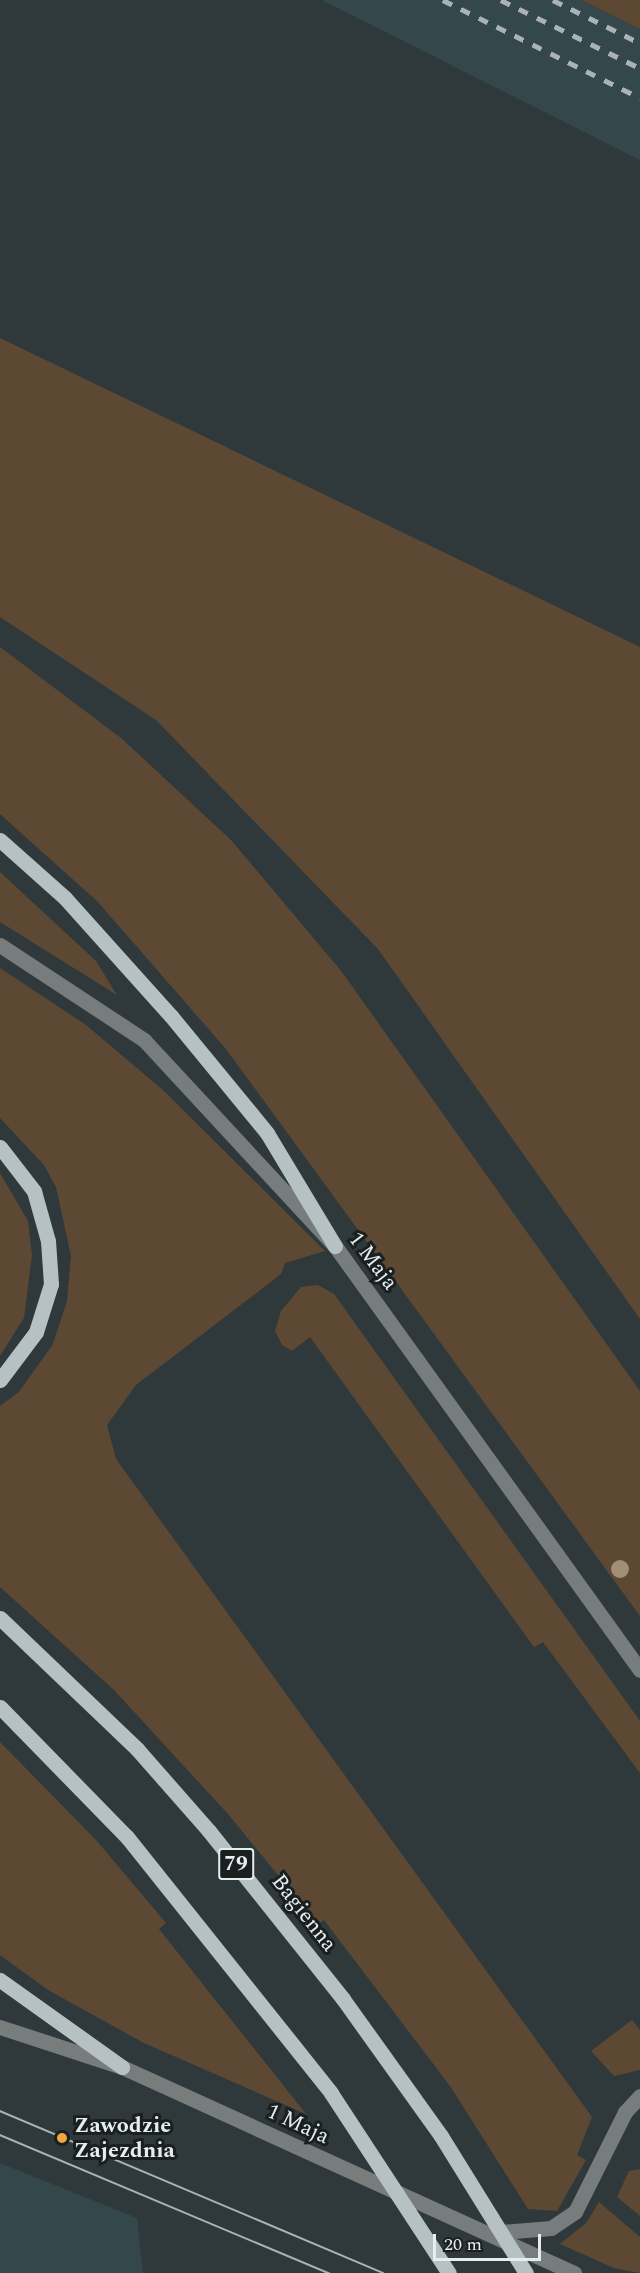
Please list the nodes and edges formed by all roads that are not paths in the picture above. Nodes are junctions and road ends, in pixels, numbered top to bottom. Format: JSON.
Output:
{"nodes":[{"id":1,"x":0,"y":840,"type":"edge"},
{"id":2,"x":0,"y":945,"type":"edge"},
{"id":3,"x":0,"y":1147,"type":"edge"},
{"id":4,"x":335,"y":1246,"type":"junction"},
{"id":5,"x":0,"y":1380,"type":"edge"},
{"id":6,"x":0,"y":1618,"type":"edge"},
{"id":7,"x":614,"y":1634,"type":"junction"},
{"id":8,"x":640,"y":1655,"type":"edge"},
{"id":9,"x":640,"y":1670,"type":"edge"},
{"id":10,"x":0,"y":1707,"type":"edge"},
{"id":11,"x":0,"y":1980,"type":"edge"},
{"id":12,"x":0,"y":2027,"type":"edge"},
{"id":13,"x":122,"y":2067,"type":"junction"},
{"id":14,"x":640,"y":2096,"type":"edge"},
{"id":15,"x":484,"y":2233,"type":"junction"},
{"id":16,"x":449,"y":2273,"type":"edge"},
{"id":17,"x":526,"y":2273,"type":"edge"},
{"id":18,"x":574,"y":2273,"type":"edge"}],
"edges":[{"from":1,"to":4,"type":"main road"},
{"from":2,"to":4,"type":"street","name":"1 Maja"},
{"from":3,"to":5,"type":"main road"},
{"from":4,"to":7,"type":"street","name":"1 Maja"},
{"from":6,"to":17,"type":"main road","name":"Bagienna","number":"79","bridge":true},
{"from":7,"to":8,"type":"street"},
{"from":7,"to":9,"type":"street","name":"1 Maja"},
{"from":10,"to":16,"type":"main road","bridge":true},
{"from":11,"to":13,"type":"main road"},
{"from":12,"to":13,"type":"street","name":"1 Maja"},
{"from":13,"to":15,"type":"street","name":"1 Maja"},
{"from":14,"to":15,"type":"street"},
{"from":15,"to":18,"type":"street","name":"1 Maja"}]}
